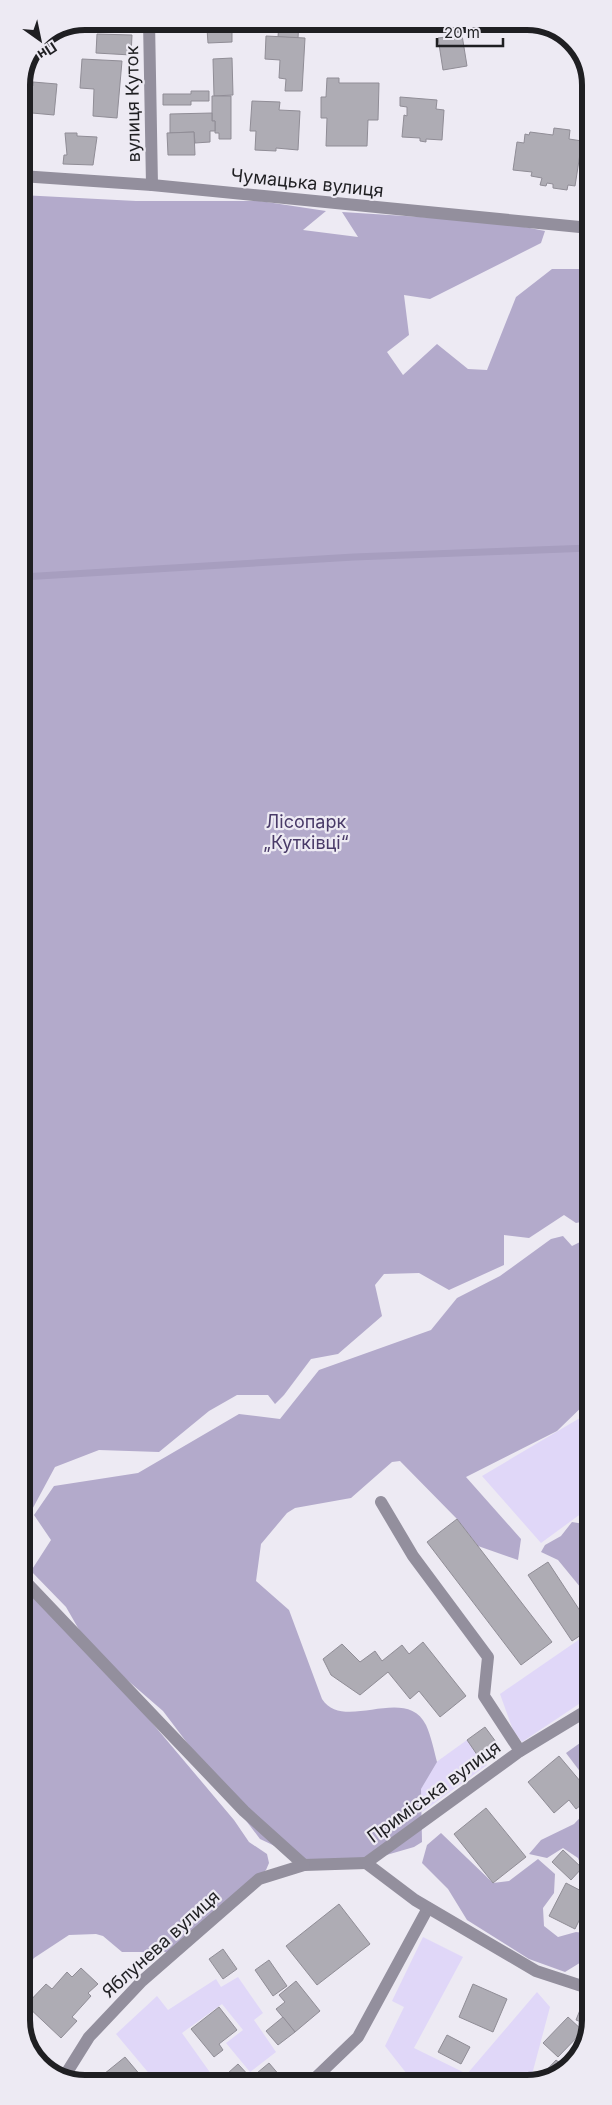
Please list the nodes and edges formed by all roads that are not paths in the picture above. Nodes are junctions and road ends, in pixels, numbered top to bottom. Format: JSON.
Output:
{"nodes":[{"id":1,"x":149,"y":30,"type":"edge"},
{"id":2,"x":30,"y":177,"type":"edge"},
{"id":3,"x":152,"y":185,"type":"junction"},
{"id":4,"x":582,"y":227,"type":"edge"},
{"id":5,"x":381,"y":1502,"type":"dead end"},
{"id":6,"x":30,"y":1586,"type":"edge"},
{"id":7,"x":582,"y":1713,"type":"edge"},
{"id":8,"x":520,"y":1751,"type":"junction"},
{"id":9,"x":366,"y":1863,"type":"junction"},
{"id":10,"x":304,"y":1865,"type":"junction"},
{"id":11,"x":428,"y":1908,"type":"junction"},
{"id":12,"x":582,"y":1986,"type":"edge"},
{"id":13,"x":68,"y":2072,"type":"edge"},
{"id":14,"x":318,"y":2075,"type":"edge"}],
"edges":[{"from":1,"to":3,"type":"street","name":"вулиця Куток"},
{"from":2,"to":3,"type":"street","name":"Чумацька вулиця"},
{"from":3,"to":4,"type":"street","name":"Чумацька вулиця"},
{"from":5,"to":8,"type":"street"},
{"from":6,"to":10,"type":"street"},
{"from":7,"to":8,"type":"street","name":"Приміська вулиця"},
{"from":8,"to":9,"type":"street","name":"Приміська вулиця"},
{"from":9,"to":10,"type":"street","name":"Яблунева вулиця"},
{"from":9,"to":11,"type":"street","name":"Приміська вулиця"},
{"from":10,"to":13,"type":"street","name":"Яблунева вулиця"},
{"from":11,"to":12,"type":"street","name":"Приміська вулиця"},
{"from":11,"to":14,"type":"street"}]}
